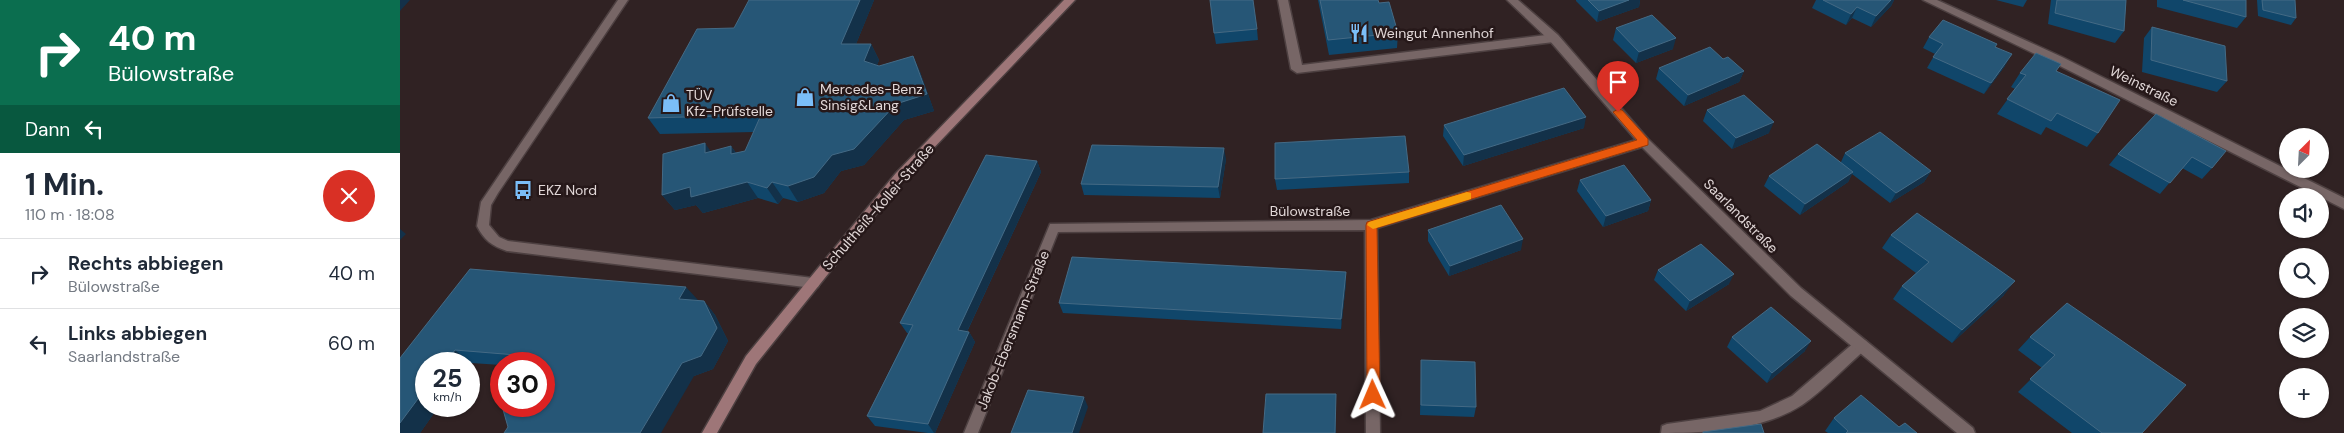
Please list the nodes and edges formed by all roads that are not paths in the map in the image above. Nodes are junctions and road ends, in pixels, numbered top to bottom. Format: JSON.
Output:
{"nodes":[{"id":1,"x":623,"y":0,"type":"edge"},
{"id":2,"x":1070,"y":0,"type":"edge"},
{"id":3,"x":1283,"y":0,"type":"edge"},
{"id":4,"x":1512,"y":0,"type":"edge"},
{"id":5,"x":1928,"y":0,"type":"edge"},
{"id":6,"x":1554,"y":38,"type":"junction"},
{"id":7,"x":1644,"y":142,"type":"junction"},
{"id":8,"x":2344,"y":204,"type":"edge"},
{"id":9,"x":1371,"y":225,"type":"junction"},
{"id":10,"x":1054,"y":227,"type":"joint"},
{"id":11,"x":813,"y":283,"type":"junction"},
{"id":12,"x":1860,"y":345,"type":"junction"},
{"id":13,"x":1667,"y":431,"type":"dead end"},
{"id":14,"x":709,"y":433,"type":"edge"},
{"id":15,"x":971,"y":433,"type":"edge"},
{"id":16,"x":1374,"y":433,"type":"edge"},
{"id":17,"x":1968,"y":433,"type":"edge"}],
"edges":[{"from":1,"to":11,"type":"street"},
{"from":2,"to":11,"type":"main road","name":"Schultheiß-Kollei-Straße"},
{"from":3,"to":6,"type":"street"},
{"from":4,"to":6,"type":"street","name":"Saarlandstraße"},
{"from":5,"to":8,"type":"street","name":"Weinstraße"},
{"from":6,"to":7,"type":"street","name":"Saarlandstraße"},
{"from":7,"to":9,"type":"street","name":"Bülowstraße"},
{"from":7,"to":12,"type":"street","name":"Saarlandstraße"},
{"from":9,"to":10,"type":"street","name":"Bülowstraße"},
{"from":9,"to":16,"type":"street"},
{"from":10,"to":15,"type":"street","name":"Jakob-Ebersmann-Straße"},
{"from":11,"to":14,"type":"main road","name":"Schultheiß-Kollei-Straße"},
{"from":12,"to":13,"type":"street"},
{"from":12,"to":17,"type":"street","name":"Saarlandstraße"}]}
